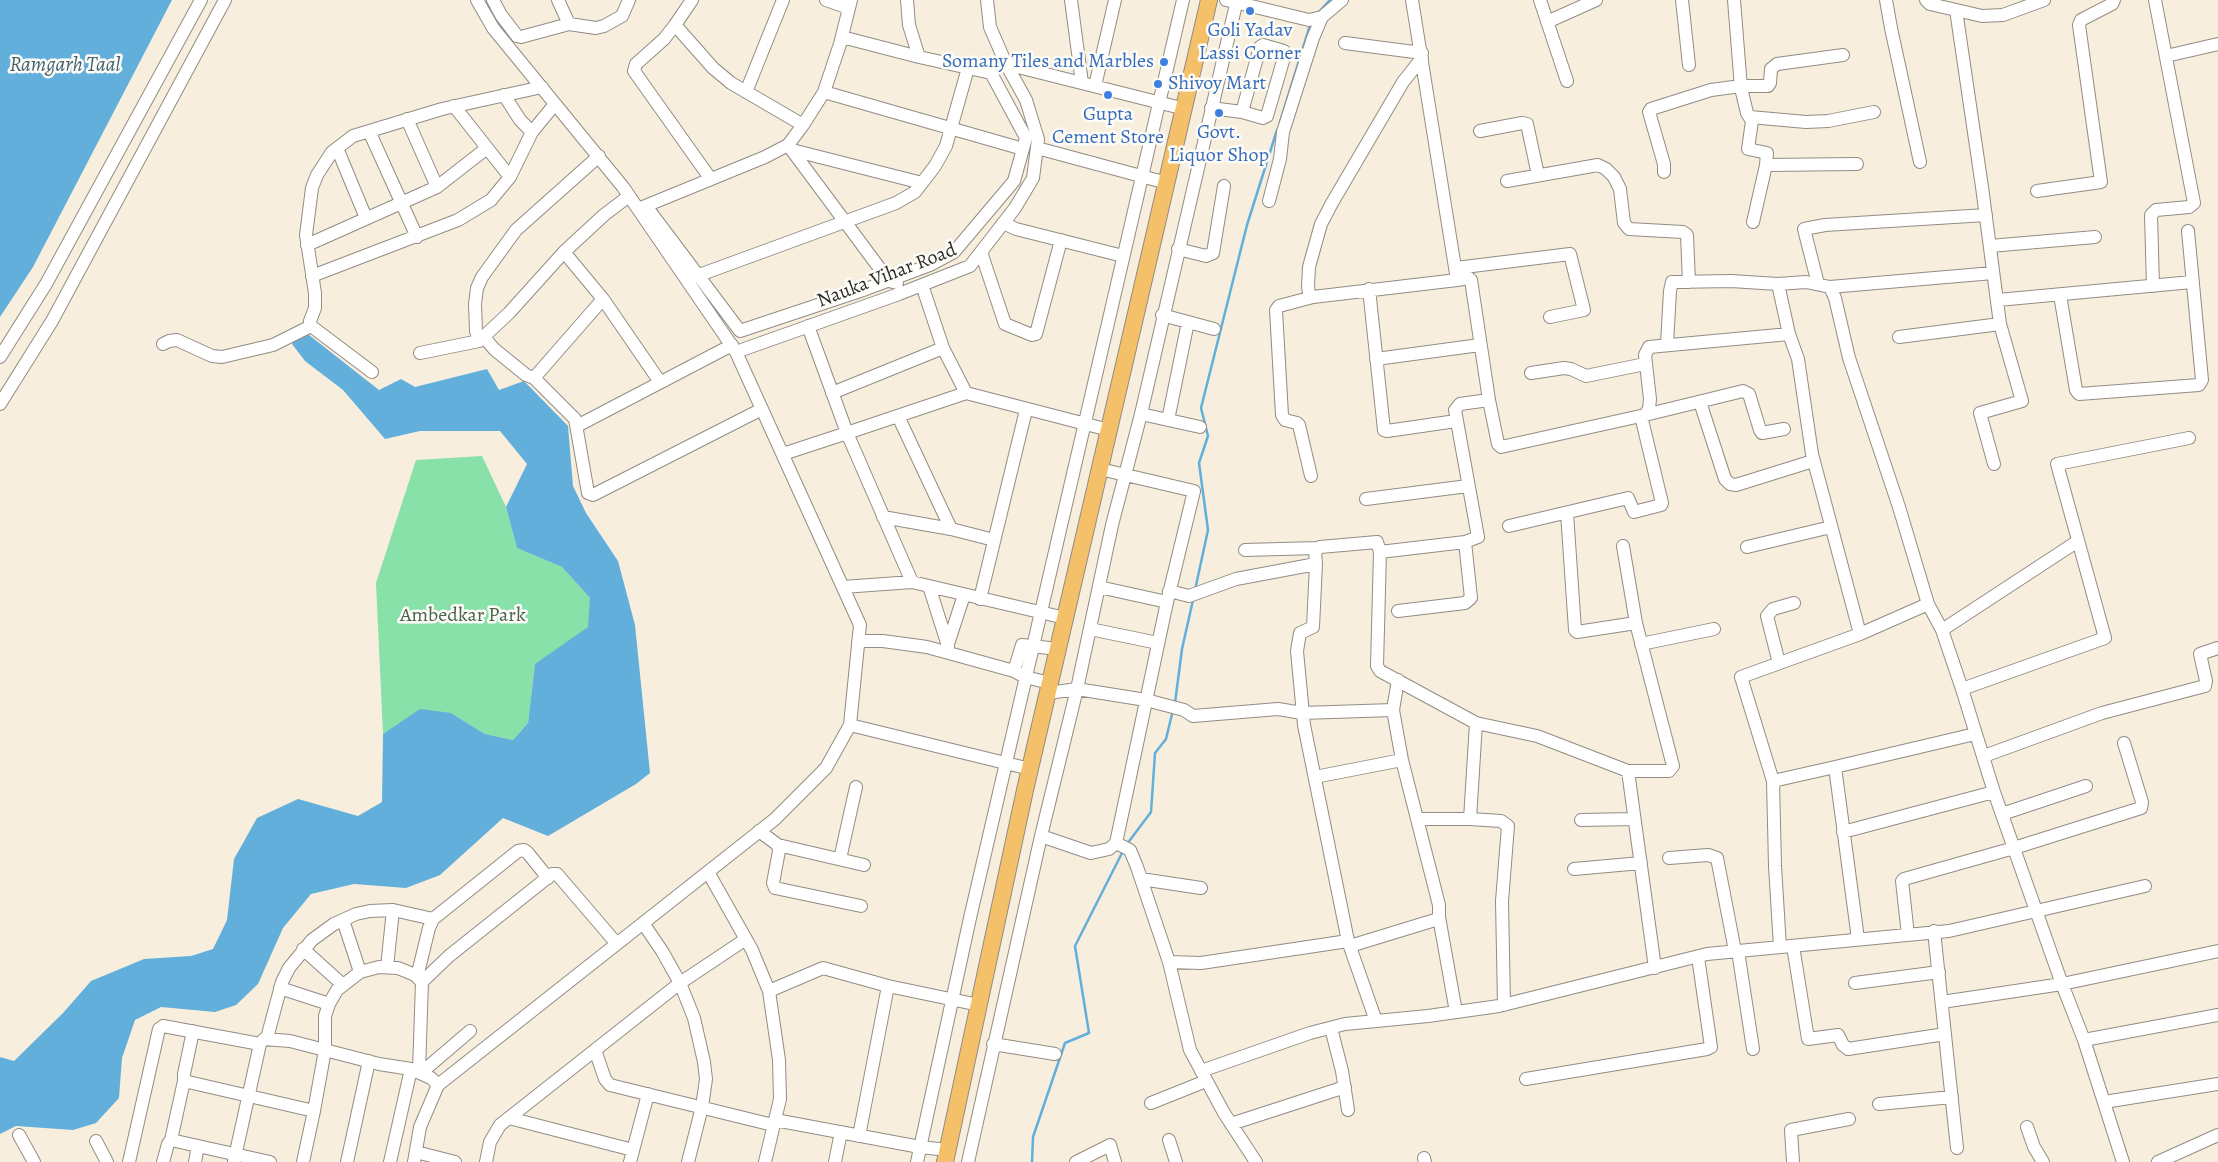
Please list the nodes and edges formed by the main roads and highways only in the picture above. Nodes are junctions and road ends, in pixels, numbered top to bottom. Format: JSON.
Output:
{"nodes":[{"id":1,"x":1209,"y":0,"type":"edge"},
{"id":2,"x":946,"y":1156,"type":"edge"}],
"edges":[{"from":1,"to":2,"type":"main road"}]}
